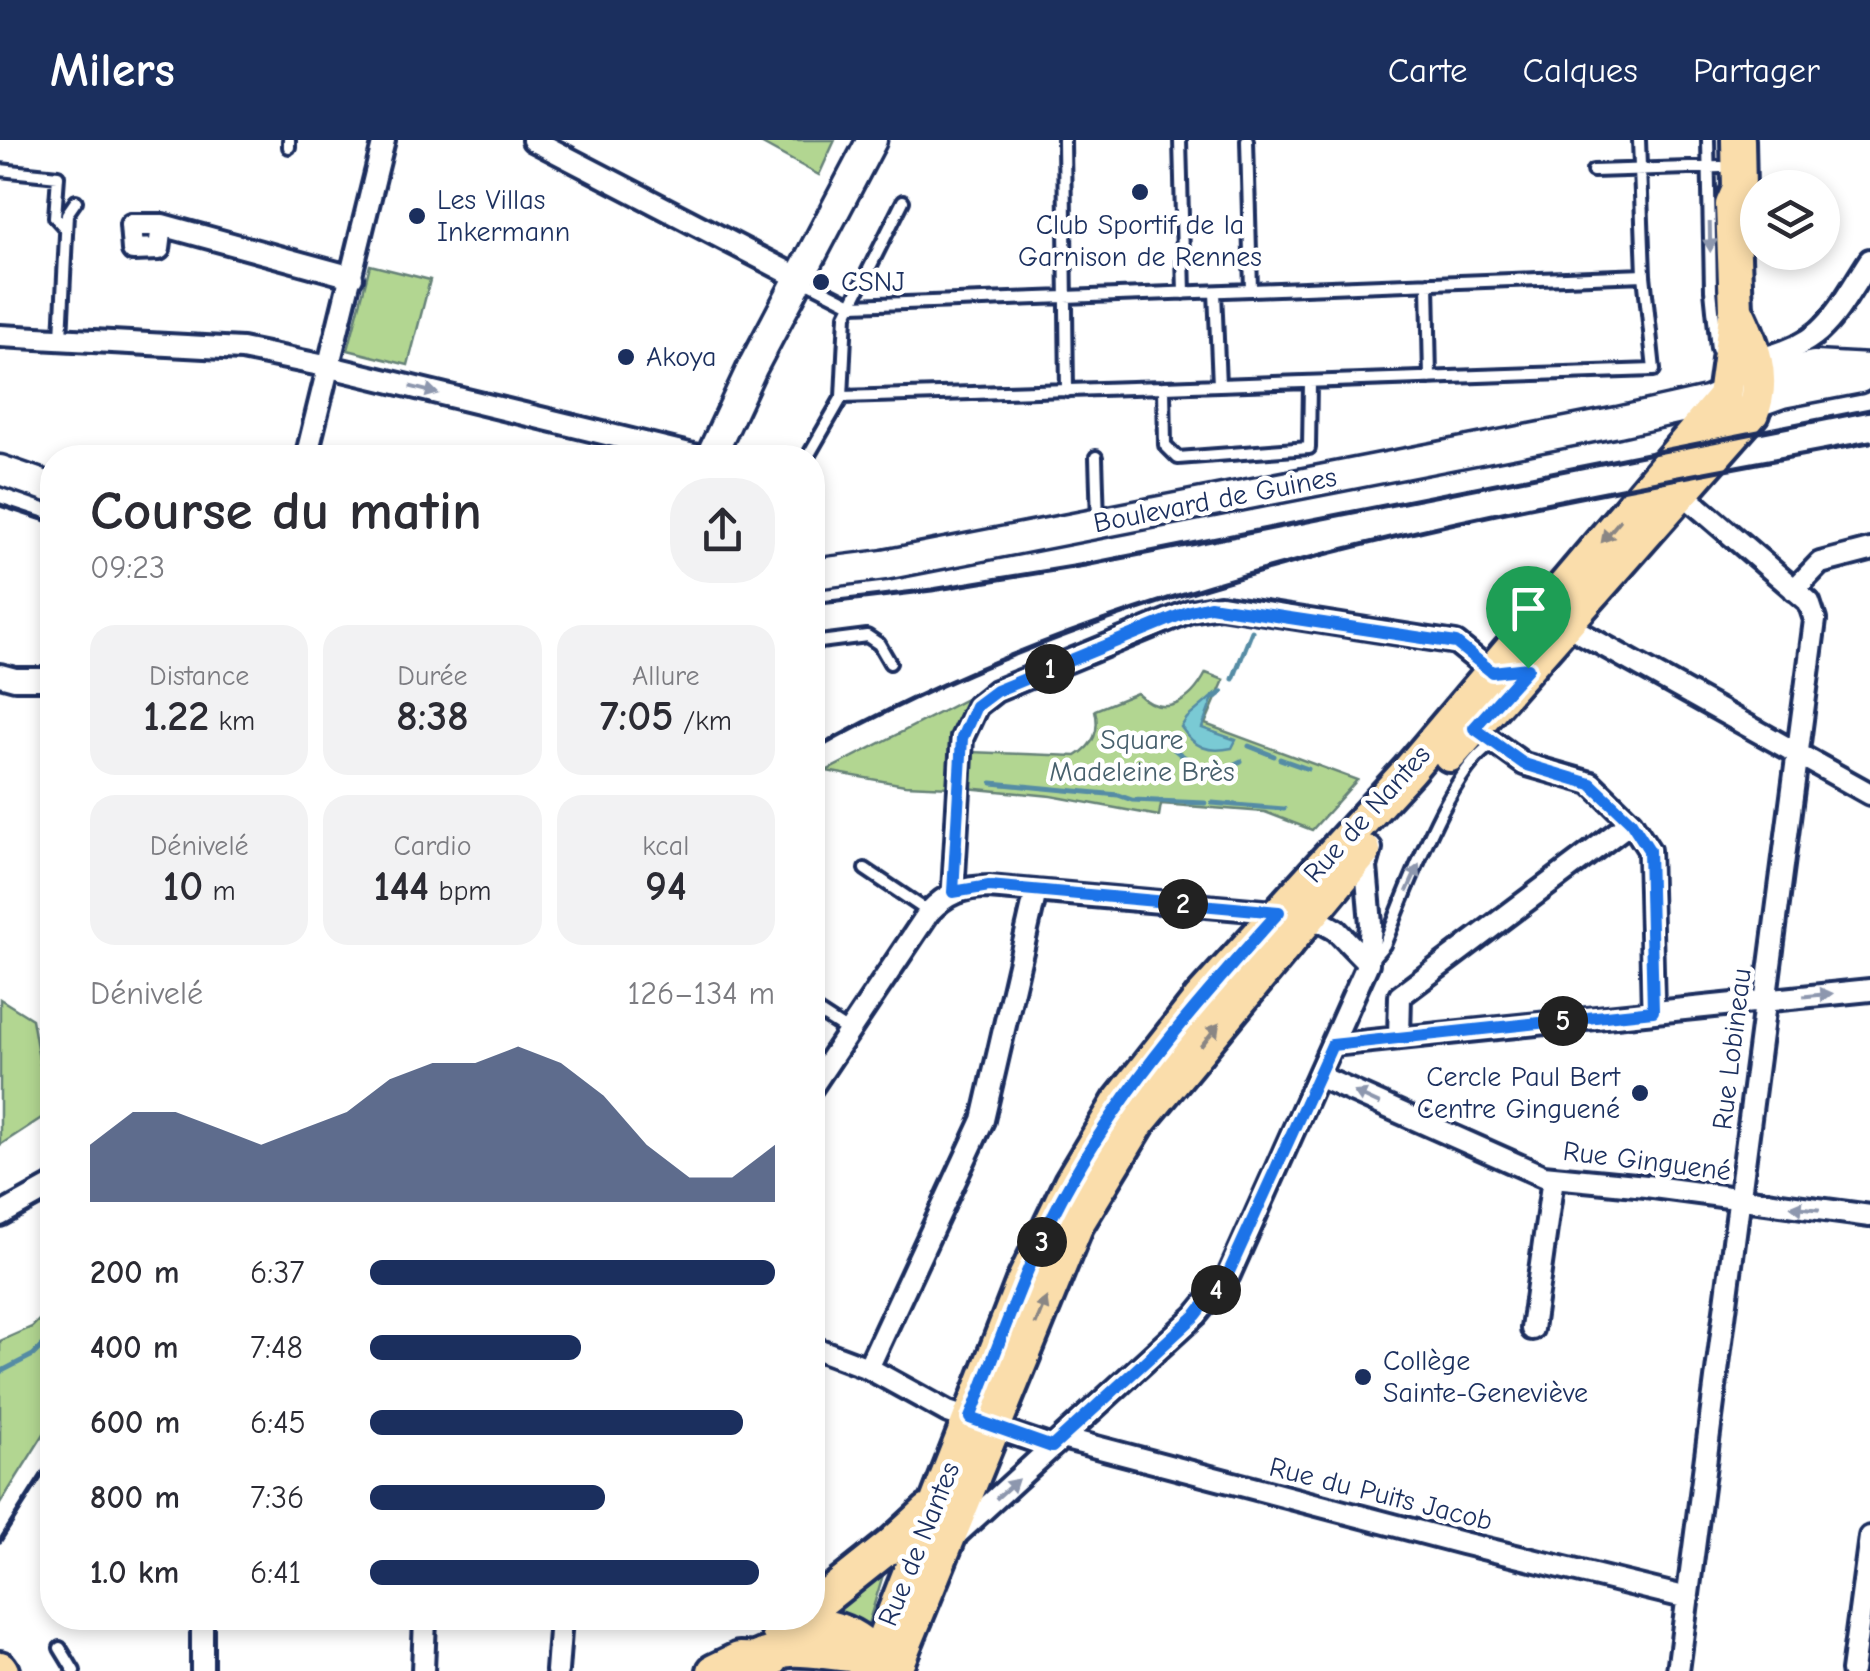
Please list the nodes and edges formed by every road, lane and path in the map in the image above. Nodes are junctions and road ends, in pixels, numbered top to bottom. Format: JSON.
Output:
{"nodes":[{"id":1,"x":384,"y":140,"type":"edge"},
{"id":2,"x":534,"y":140,"type":"edge"},
{"id":3,"x":872,"y":140,"type":"edge"},
{"id":4,"x":1064,"y":140,"type":"edge"},
{"id":5,"x":1180,"y":140,"type":"edge"},
{"id":6,"x":1247,"y":140,"type":"edge"},
{"id":7,"x":1639,"y":140,"type":"edge"},
{"id":8,"x":1719,"y":151,"type":"edge"},
{"id":9,"x":0,"y":170,"type":"edge"},
{"id":10,"x":1639,"y":170,"type":"junction"},
{"id":11,"x":1592,"y":171,"type":"dead end"},
{"id":12,"x":76,"y":201,"type":"dead end"},
{"id":13,"x":903,"y":201,"type":"dead end"},
{"id":14,"x":162,"y":224,"type":"dead end"},
{"id":15,"x":66,"y":229,"type":"junction"},
{"id":16,"x":1870,"y":260,"type":"edge"},
{"id":17,"x":1644,"y":275,"type":"junction"},
{"id":18,"x":352,"y":277,"type":"junction"},
{"id":19,"x":799,"y":278,"type":"junction"},
{"id":20,"x":1428,"y":284,"type":"junction"},
{"id":21,"x":1251,"y":290,"type":"junction"},
{"id":22,"x":1215,"y":292,"type":"junction"},
{"id":23,"x":1184,"y":293,"type":"junction"},
{"id":24,"x":1065,"y":297,"type":"junction"},
{"id":25,"x":852,"y":305,"type":"junction"},
{"id":26,"x":1736,"y":309,"type":"junction"},
{"id":27,"x":1818,"y":335,"type":"junction"},
{"id":28,"x":0,"y":336,"type":"edge"},
{"id":29,"x":61,"y":338,"type":"junction"},
{"id":30,"x":330,"y":367,"type":"junction"},
{"id":31,"x":1838,"y":367,"type":"junction"},
{"id":32,"x":1870,"y":372,"type":"edge"},
{"id":33,"x":1430,"y":378,"type":"junction"},
{"id":34,"x":1757,"y":381,"type":"junction"},
{"id":35,"x":1310,"y":382,"type":"junction"},
{"id":36,"x":1218,"y":385,"type":"junction"},
{"id":37,"x":1164,"y":387,"type":"junction"},
{"id":38,"x":1067,"y":390,"type":"junction"},
{"id":39,"x":842,"y":397,"type":"junction"},
{"id":40,"x":1714,"y":407,"type":"junction"},
{"id":41,"x":1631,"y":422,"type":"junction"},
{"id":42,"x":309,"y":445,"type":"edge"},
{"id":43,"x":654,"y":445,"type":"edge"},
{"id":44,"x":715,"y":445,"type":"edge"},
{"id":45,"x":814,"y":445,"type":"edge"},
{"id":46,"x":1674,"y":456,"type":"junction"},
{"id":47,"x":1096,"y":457,"type":"dead end"},
{"id":48,"x":0,"y":470,"type":"edge"},
{"id":49,"x":40,"y":484,"type":"edge"},
{"id":50,"x":1682,"y":493,"type":"junction"},
{"id":51,"x":1098,"y":524,"type":"junction"},
{"id":52,"x":1870,"y":550,"type":"edge"},
{"id":53,"x":825,"y":571,"type":"edge"},
{"id":54,"x":1794,"y":590,"type":"junction"},
{"id":55,"x":1565,"y":624,"type":"junction"},
{"id":56,"x":825,"y":641,"type":"edge"},
{"id":57,"x":890,"y":663,"type":"dead end"},
{"id":58,"x":1528,"y":668,"type":"junction"},
{"id":59,"x":1492,"y":672,"type":"junction"},
{"id":60,"x":0,"y":674,"type":"edge"},
{"id":61,"x":40,"y":679,"type":"edge"},
{"id":62,"x":1485,"y":736,"type":"junction"},
{"id":63,"x":1798,"y":754,"type":"junction"},
{"id":64,"x":1870,"y":794,"type":"edge"},
{"id":65,"x":1631,"y":822,"type":"junction"},
{"id":66,"x":1372,"y":842,"type":"junction"},
{"id":67,"x":865,"y":869,"type":"dead end"},
{"id":68,"x":1036,"y":891,"type":"junction"},
{"id":69,"x":953,"y":892,"type":"junction"},
{"id":70,"x":929,"y":912,"type":"junction"},
{"id":71,"x":1294,"y":914,"type":"junction"},
{"id":72,"x":1368,"y":964,"type":"junction"},
{"id":73,"x":1870,"y":990,"type":"edge"},
{"id":74,"x":1766,"y":1000,"type":"junction"},
{"id":75,"x":1653,"y":1011,"type":"junction"},
{"id":76,"x":825,"y":1016,"type":"edge"},
{"id":77,"x":849,"y":1032,"type":"junction"},
{"id":78,"x":1399,"y":1037,"type":"junction"},
{"id":79,"x":1332,"y":1045,"type":"junction"},
{"id":80,"x":825,"y":1068,"type":"edge"},
{"id":81,"x":1318,"y":1076,"type":"junction"},
{"id":82,"x":1553,"y":1178,"type":"junction"},
{"id":83,"x":40,"y":1193,"type":"edge"},
{"id":84,"x":1740,"y":1200,"type":"junction"},
{"id":85,"x":0,"y":1216,"type":"edge"},
{"id":86,"x":1870,"y":1216,"type":"edge"},
{"id":87,"x":1532,"y":1329,"type":"dead end"},
{"id":88,"x":825,"y":1352,"type":"edge"},
{"id":89,"x":868,"y":1368,"type":"junction"},
{"id":90,"x":982,"y":1422,"type":"junction"},
{"id":91,"x":1057,"y":1442,"type":"junction"},
{"id":92,"x":934,"y":1504,"type":"junction"},
{"id":93,"x":1870,"y":1537,"type":"edge"},
{"id":94,"x":946,"y":1544,"type":"junction"},
{"id":95,"x":825,"y":1598,"type":"edge"},
{"id":96,"x":1688,"y":1598,"type":"junction"},
{"id":97,"x":825,"y":1626,"type":"edge"},
{"id":98,"x":202,"y":1630,"type":"edge"},
{"id":99,"x":425,"y":1630,"type":"edge"},
{"id":100,"x":560,"y":1630,"type":"edge"},
{"id":101,"x":780,"y":1630,"type":"edge"},
{"id":102,"x":60,"y":1648,"type":"dead end"},
{"id":103,"x":885,"y":1659,"type":"edge"},
{"id":104,"x":736,"y":1663,"type":"edge"},
{"id":105,"x":74,"y":1671,"type":"edge"},
{"id":106,"x":202,"y":1671,"type":"edge"},
{"id":107,"x":424,"y":1671,"type":"edge"},
{"id":108,"x":557,"y":1671,"type":"edge"},
{"id":109,"x":1678,"y":1671,"type":"edge"},
{"id":110,"x":1852,"y":1671,"type":"edge"}],
"edges":[{"from":1,"to":18,"type":"street"},
{"from":2,"to":19,"type":"street"},
{"from":3,"to":19,"type":"street"},
{"from":4,"to":24,"type":"lane"},
{"from":5,"to":23,"type":"lane"},
{"from":6,"to":21,"type":"lane"},
{"from":7,"to":10,"type":"lane"},
{"from":8,"to":10,"type":"lane"},
{"from":8,"to":26,"type":"main road"},
{"from":8,"to":40,"type":"lane","one_way":true},
{"from":9,"to":15,"type":"lane"},
{"from":10,"to":11,"type":"lane"},
{"from":10,"to":17,"type":"lane"},
{"from":12,"to":15,"type":"lane"},
{"from":13,"to":25,"type":"lane"},
{"from":14,"to":18,"type":"street"},
{"from":15,"to":29,"type":"lane"},
{"from":16,"to":27,"type":"street"},
{"from":17,"to":20,"type":"lane"},
{"from":17,"to":33,"type":"lane"},
{"from":18,"to":30,"type":"street"},
{"from":19,"to":25,"type":"lane"},
{"from":19,"to":44,"type":"street"},
{"from":20,"to":21,"type":"lane"},
{"from":20,"to":33,"type":"lane"},
{"from":21,"to":22,"type":"lane"},
{"from":22,"to":23,"type":"lane"},
{"from":22,"to":36,"type":"lane"},
{"from":23,"to":24,"type":"lane"},
{"from":24,"to":25,"type":"lane"},
{"from":24,"to":38,"type":"lane"},
{"from":25,"to":39,"type":"lane"},
{"from":26,"to":34,"type":"main road"},
{"from":26,"to":40,"type":"main road"},
{"from":27,"to":31,"type":"street"},
{"from":27,"to":34,"type":"street"},
{"from":28,"to":29,"type":"street"},
{"from":29,"to":30,"type":"street"},
{"from":30,"to":42,"type":"street"},
{"from":30,"to":43,"type":"street","one_way":true},
{"from":31,"to":32,"type":"street"},
{"from":31,"to":34,"type":"street"},
{"from":32,"to":34,"type":"street"},
{"from":33,"to":35,"type":"lane"},
{"from":34,"to":40,"type":"street","name":"Boulevard de Guines"},
{"from":34,"to":50,"type":"main road","name":"Rue de Nantes"},
{"from":35,"to":36,"type":"lane"},
{"from":35,"to":37,"type":"lane"},
{"from":36,"to":37,"type":"lane"},
{"from":37,"to":38,"type":"lane"},
{"from":38,"to":39,"type":"lane"},
{"from":39,"to":45,"type":"lane"},
{"from":40,"to":41,"type":"street","name":"Boulevard de Guines"},
{"from":40,"to":46,"type":"main road","name":"Rue de Nantes"},
{"from":41,"to":46,"type":"street"},
{"from":41,"to":51,"type":"street","name":"Boulevard de Guines"},
{"from":46,"to":59,"type":"main road","name":"Rue de Nantes","one_way":true},
{"from":47,"to":51,"type":"lane"},
{"from":48,"to":49,"type":"street"},
{"from":50,"to":54,"type":"street","name":"Rue Lobineau"},
{"from":50,"to":55,"type":"main road","name":"Rue de Nantes"},
{"from":51,"to":53,"type":"street","name":"Boulevard de Guines"},
{"from":52,"to":54,"type":"street"},
{"from":54,"to":63,"type":"street","name":"Rue Lobineau"},
{"from":55,"to":58,"type":"main road","name":"Rue de Nantes"},
{"from":55,"to":63,"type":"street"},
{"from":56,"to":57,"type":"lane"},
{"from":58,"to":59,"type":"lane"},
{"from":58,"to":62,"type":"main road","name":"Rue de Nantes"},
{"from":59,"to":69,"type":"street"},
{"from":59,"to":71,"type":"main road","name":"Rue de Nantes"},
{"from":60,"to":61,"type":"street"},
{"from":62,"to":65,"type":"street"},
{"from":62,"to":66,"type":"main road","name":"Rue de Nantes"},
{"from":72,"to":62,"type":"lane","name":"Rue de Nantes","one_way":true},
{"from":63,"to":64,"type":"street"},
{"from":63,"to":74,"type":"street","name":"Rue Lobineau"},
{"from":65,"to":75,"type":"street"},
{"from":65,"to":78,"type":"street"},
{"from":66,"to":71,"type":"main road","name":"Rue de Nantes"},
{"from":66,"to":72,"type":"street","name":"Rue de Nantes"},
{"from":67,"to":70,"type":"lane"},
{"from":68,"to":69,"type":"street"},
{"from":68,"to":71,"type":"street"},
{"from":68,"to":89,"type":"street"},
{"from":69,"to":70,"type":"street"},
{"from":70,"to":77,"type":"street"},
{"from":71,"to":72,"type":"street","name":"Rue de Nantes"},
{"from":71,"to":90,"type":"main road"},
{"from":72,"to":79,"type":"street","name":"Rue de Nantes"},
{"from":74,"to":73,"type":"street","one_way":true},
{"from":74,"to":75,"type":"street"},
{"from":74,"to":84,"type":"street","name":"Rue Lobineau"},
{"from":75,"to":78,"type":"street"},
{"from":76,"to":77,"type":"lane"},
{"from":77,"to":80,"type":"street"},
{"from":78,"to":79,"type":"street"},
{"from":79,"to":81,"type":"street","name":"Rue de Nantes"},
{"from":82,"to":81,"type":"street","name":"Rue Ginguené","one_way":true},
{"from":81,"to":91,"type":"street","name":"Rue de Nantes"},
{"from":82,"to":84,"type":"street","name":"Rue Ginguené"},
{"from":82,"to":87,"type":"street"},
{"from":83,"to":85,"type":"street"},
{"from":86,"to":84,"type":"street","name":"Rue Ginguené","one_way":true},
{"from":84,"to":96,"type":"street","name":"Rue Lobineau"},
{"from":88,"to":89,"type":"street","name":"Rue du Puits Jacob"},
{"from":89,"to":90,"type":"street","name":"Rue du Puits Jacob"},
{"from":90,"to":91,"type":"street","name":"Rue du Puits Jacob"},
{"from":90,"to":92,"type":"main road","name":"Rue de Nantes"},
{"from":90,"to":94,"type":"main road","name":"Rue de Nantes"},
{"from":94,"to":91,"type":"street","name":"Rue de Nantes","one_way":true},
{"from":91,"to":96,"type":"street","name":"Rue du Puits Jacob"},
{"from":92,"to":95,"type":"main road"},
{"from":92,"to":103,"type":"main road","name":"Rue de Nantes"},
{"from":93,"to":110,"type":"street"},
{"from":94,"to":103,"type":"main road","name":"Rue de Nantes"},
{"from":96,"to":109,"type":"street","name":"Rue Lobineau"},
{"from":97,"to":103,"type":"main road"},
{"from":98,"to":106,"type":"street"},
{"from":99,"to":107,"type":"street"},
{"from":100,"to":108,"type":"street"},
{"from":101,"to":104,"type":"main road"},
{"from":102,"to":105,"type":"lane"},
{"from":103,"to":104,"type":"main road"}]}
